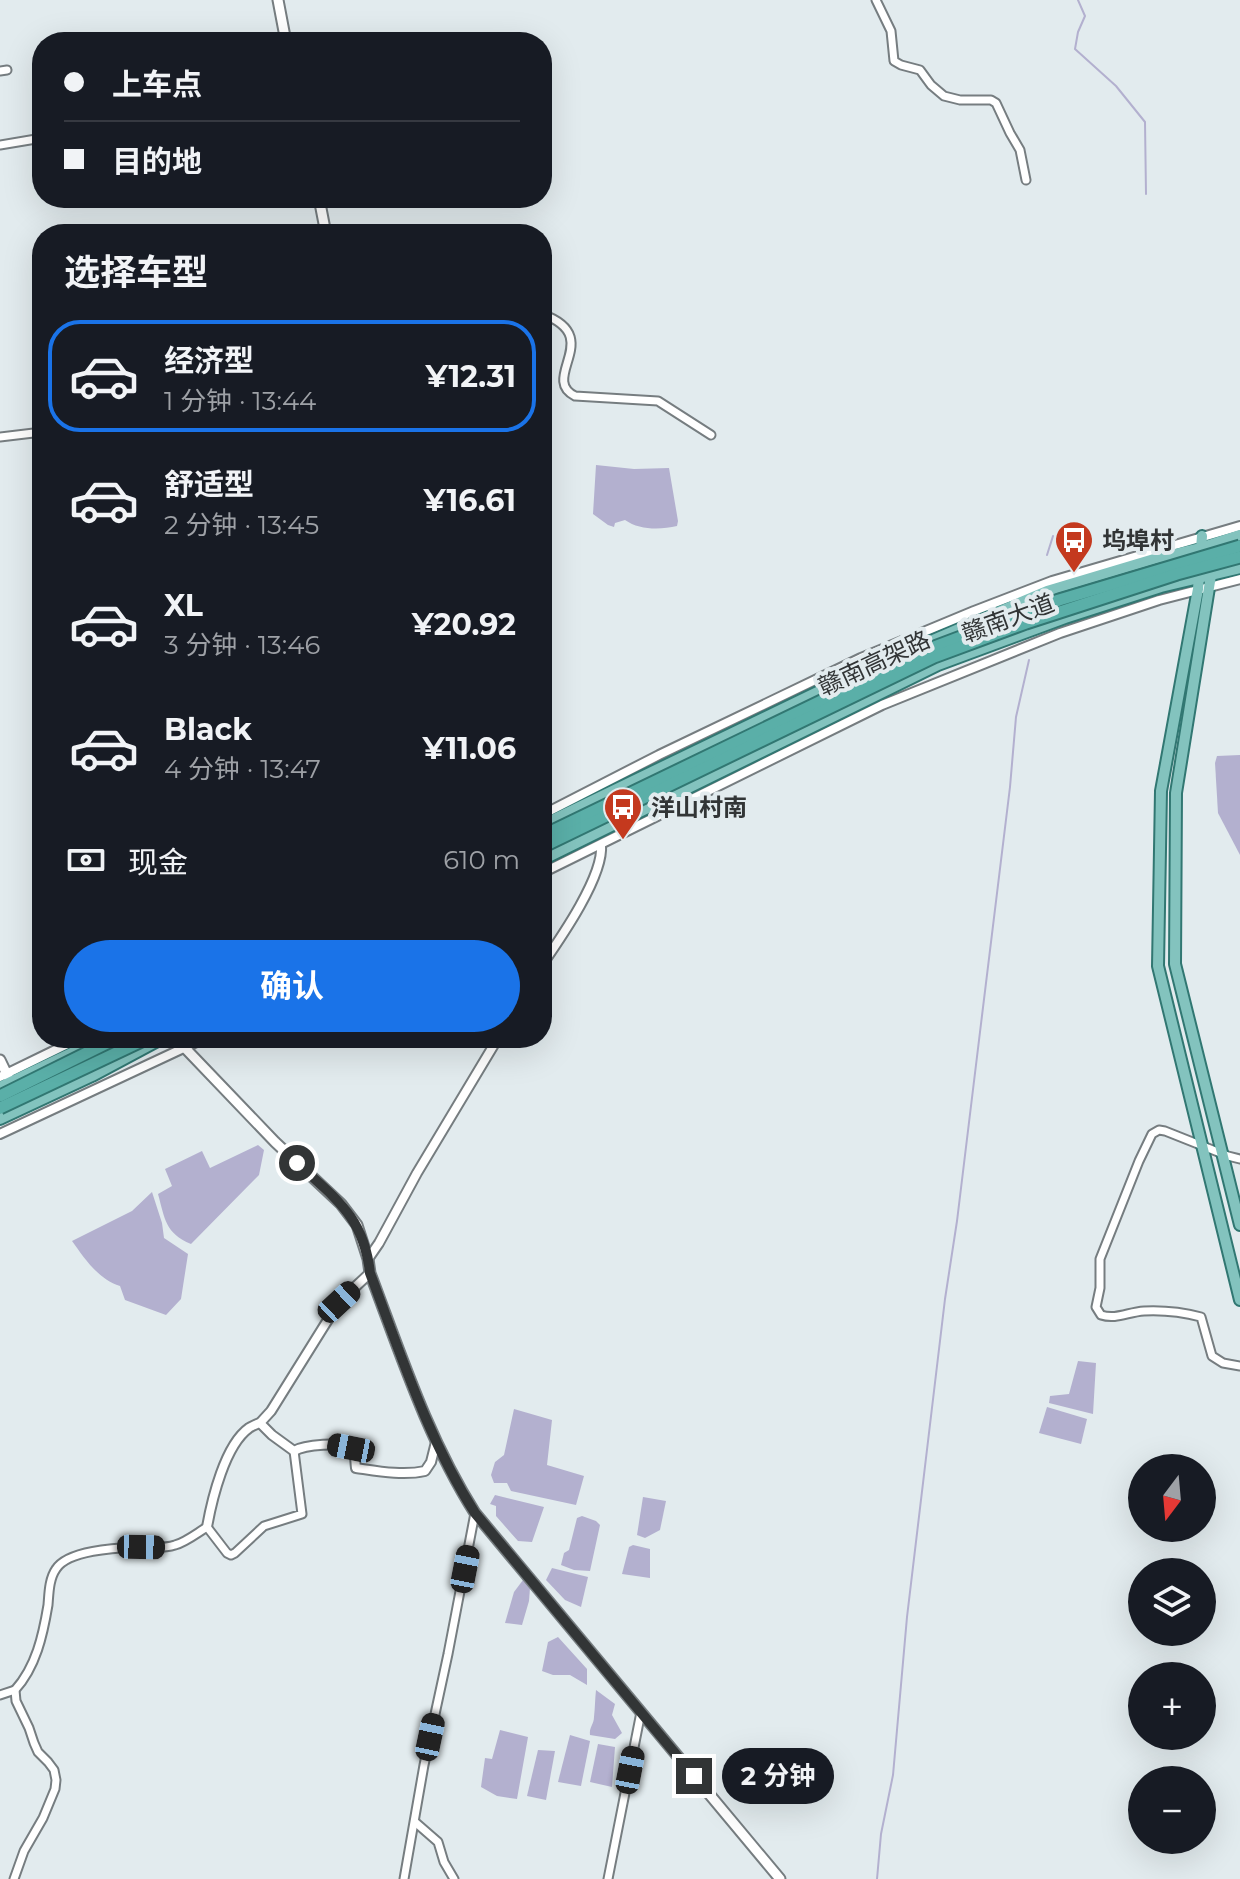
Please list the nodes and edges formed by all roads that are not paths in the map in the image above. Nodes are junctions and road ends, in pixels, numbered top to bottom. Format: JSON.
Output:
{"nodes":[{"id":1,"x":278,"y":0,"type":"edge"},
{"id":2,"x":876,"y":0,"type":"edge"},
{"id":3,"x":284,"y":32,"type":"edge"},
{"id":4,"x":32,"y":140,"type":"edge"},
{"id":5,"x":0,"y":145,"type":"edge"},
{"id":6,"x":1026,"y":180,"type":"dead end"},
{"id":7,"x":552,"y":317,"type":"edge"},
{"id":8,"x":32,"y":433,"type":"edge"},
{"id":9,"x":711,"y":435,"type":"dead end"},
{"id":10,"x":0,"y":437,"type":"edge"},
{"id":11,"x":1240,"y":526,"type":"edge"},
{"id":12,"x":1240,"y":535,"type":"edge"},
{"id":13,"x":1216,"y":538,"type":"junction"},
{"id":14,"x":1201,"y":542,"type":"junction"},
{"id":15,"x":1240,"y":546,"type":"edge"},
{"id":16,"x":1240,"y":557,"type":"edge"},
{"id":17,"x":1154,"y":559,"type":"junction"},
{"id":18,"x":1240,"y":568,"type":"edge"},
{"id":19,"x":1212,"y":574,"type":"junction"},
{"id":20,"x":1199,"y":577,"type":"junction"},
{"id":21,"x":1240,"y":579,"type":"edge"},
{"id":22,"x":1211,"y":586,"type":"junction"},
{"id":23,"x":1161,"y":587,"type":"junction"},
{"id":24,"x":1198,"y":589,"type":"junction"},
{"id":25,"x":552,"y":810,"type":"edge"},
{"id":26,"x":552,"y":820,"type":"edge"},
{"id":27,"x":552,"y":831,"type":"edge"},
{"id":28,"x":552,"y":842,"type":"edge"},
{"id":29,"x":601,"y":845,"type":"junction"},
{"id":30,"x":552,"y":854,"type":"edge"},
{"id":31,"x":552,"y":868,"type":"edge"},
{"id":32,"x":552,"y":948,"type":"edge"},
{"id":33,"x":62,"y":1048,"type":"edge"},
{"id":34,"x":82,"y":1048,"type":"edge"},
{"id":35,"x":96,"y":1048,"type":"edge"},
{"id":36,"x":129,"y":1048,"type":"edge"},
{"id":37,"x":144,"y":1048,"type":"edge"},
{"id":38,"x":185,"y":1048,"type":"joint"},
{"id":39,"x":492,"y":1048,"type":"edge"},
{"id":40,"x":78,"y":1050,"type":"junction"},
{"id":41,"x":0,"y":1060,"type":"edge"},
{"id":42,"x":92,"y":1076,"type":"junction"},
{"id":43,"x":4,"y":1080,"type":"edge"},
{"id":44,"x":0,"y":1095,"type":"edge"},
{"id":45,"x":23,"y":1109,"type":"junction"},
{"id":46,"x":3,"y":1114,"type":"edge"},
{"id":47,"x":0,"y":1134,"type":"edge"},
{"id":48,"x":1202,"y":1146,"type":"junction"},
{"id":49,"x":1222,"y":1154,"type":"junction"},
{"id":50,"x":1240,"y":1159,"type":"edge"},
{"id":51,"x":1240,"y":1225,"type":"edge"},
{"id":52,"x":368,"y":1259,"type":"junction"},
{"id":53,"x":370,"y":1273,"type":"junction"},
{"id":54,"x":1240,"y":1300,"type":"edge"},
{"id":55,"x":1240,"y":1366,"type":"edge"},
{"id":56,"x":260,"y":1423,"type":"junction"},
{"id":57,"x":436,"y":1442,"type":"junction"},
{"id":58,"x":294,"y":1451,"type":"junction"},
{"id":59,"x":475,"y":1513,"type":"junction"},
{"id":60,"x":207,"y":1527,"type":"junction"},
{"id":61,"x":15,"y":1690,"type":"junction"},
{"id":62,"x":0,"y":1695,"type":"edge"},
{"id":63,"x":641,"y":1712,"type":"junction"},
{"id":64,"x":415,"y":1822,"type":"junction"},
{"id":65,"x":14,"y":1879,"type":"edge"},
{"id":66,"x":404,"y":1879,"type":"edge"},
{"id":67,"x":454,"y":1879,"type":"edge"},
{"id":68,"x":608,"y":1879,"type":"edge"},
{"id":69,"x":780,"y":1879,"type":"edge"}],
"edges":[{"from":1,"to":3,"type":"main road"},
{"from":2,"to":6,"type":"street"},
{"from":4,"to":5,"type":"street"},
{"from":7,"to":9,"type":"street"},
{"from":8,"to":10,"type":"street"},
{"from":11,"to":13,"type":"street"},
{"from":12,"to":13,"type":"main road","name":"赣南大道"},
{"from":13,"to":14,"type":"main road","name":"赣南大道"},
{"from":13,"to":19,"type":"main road"},
{"from":14,"to":17,"type":"main road","name":"赣南大道"},
{"from":14,"to":20,"type":"main road"},
{"from":14,"to":25,"type":"street"},
{"from":15,"to":27,"type":"highway","name":"赣南高架路","bridge":true},
{"from":16,"to":28,"type":"highway","name":"赣南高架路","bridge":true},
{"from":17,"to":23,"type":"main road"},
{"from":17,"to":26,"type":"main road","name":"赣南大道"},
{"from":18,"to":19,"type":"main road","name":"赣南大道"},
{"from":19,"to":20,"type":"main road","name":"赣南大道"},
{"from":19,"to":22,"type":"main road"},
{"from":20,"to":23,"type":"main road","name":"赣南大道"},
{"from":20,"to":24,"type":"main road"},
{"from":21,"to":22,"type":"street"},
{"from":22,"to":24,"type":"street"},
{"from":22,"to":49,"type":"main road"},
{"from":23,"to":30,"type":"main road","name":"赣南大道"},
{"from":24,"to":29,"type":"street"},
{"from":24,"to":48,"type":"main road"},
{"from":29,"to":31,"type":"street"},
{"from":29,"to":32,"type":"street"},
{"from":33,"to":43,"type":"street"},
{"from":34,"to":40,"type":"main road"},
{"from":35,"to":44,"type":"highway","bridge":true},
{"from":36,"to":46,"type":"highway","bridge":true},
{"from":37,"to":42,"type":"main road"},
{"from":38,"to":47,"type":"street"},
{"from":38,"to":52,"type":"main road"},
{"from":39,"to":52,"type":"street"},
{"from":40,"to":42,"type":"main road"},
{"from":40,"to":43,"type":"main road"},
{"from":41,"to":43,"type":"main road"},
{"from":42,"to":45,"type":"main road"},
{"from":43,"to":45,"type":"main road"},
{"from":44,"to":46,"type":"main road"},
{"from":45,"to":46,"type":"main road"},
{"from":48,"to":49,"type":"street"},
{"from":48,"to":54,"type":"main road"},
{"from":48,"to":55,"type":"street"},
{"from":49,"to":50,"type":"street"},
{"from":49,"to":51,"type":"main road"},
{"from":52,"to":53,"type":"main road"},
{"from":53,"to":56,"type":"street"},
{"from":53,"to":57,"type":"main road"},
{"from":56,"to":58,"type":"street"},
{"from":56,"to":60,"type":"street"},
{"from":57,"to":58,"type":"street"},
{"from":57,"to":59,"type":"main road"},
{"from":58,"to":60,"type":"street"},
{"from":59,"to":63,"type":"main road"},
{"from":59,"to":64,"type":"street"},
{"from":60,"to":61,"type":"street"},
{"from":61,"to":62,"type":"street"},
{"from":61,"to":65,"type":"street"},
{"from":63,"to":68,"type":"street"},
{"from":63,"to":69,"type":"main road"},
{"from":64,"to":66,"type":"street"},
{"from":64,"to":67,"type":"street"}]}
